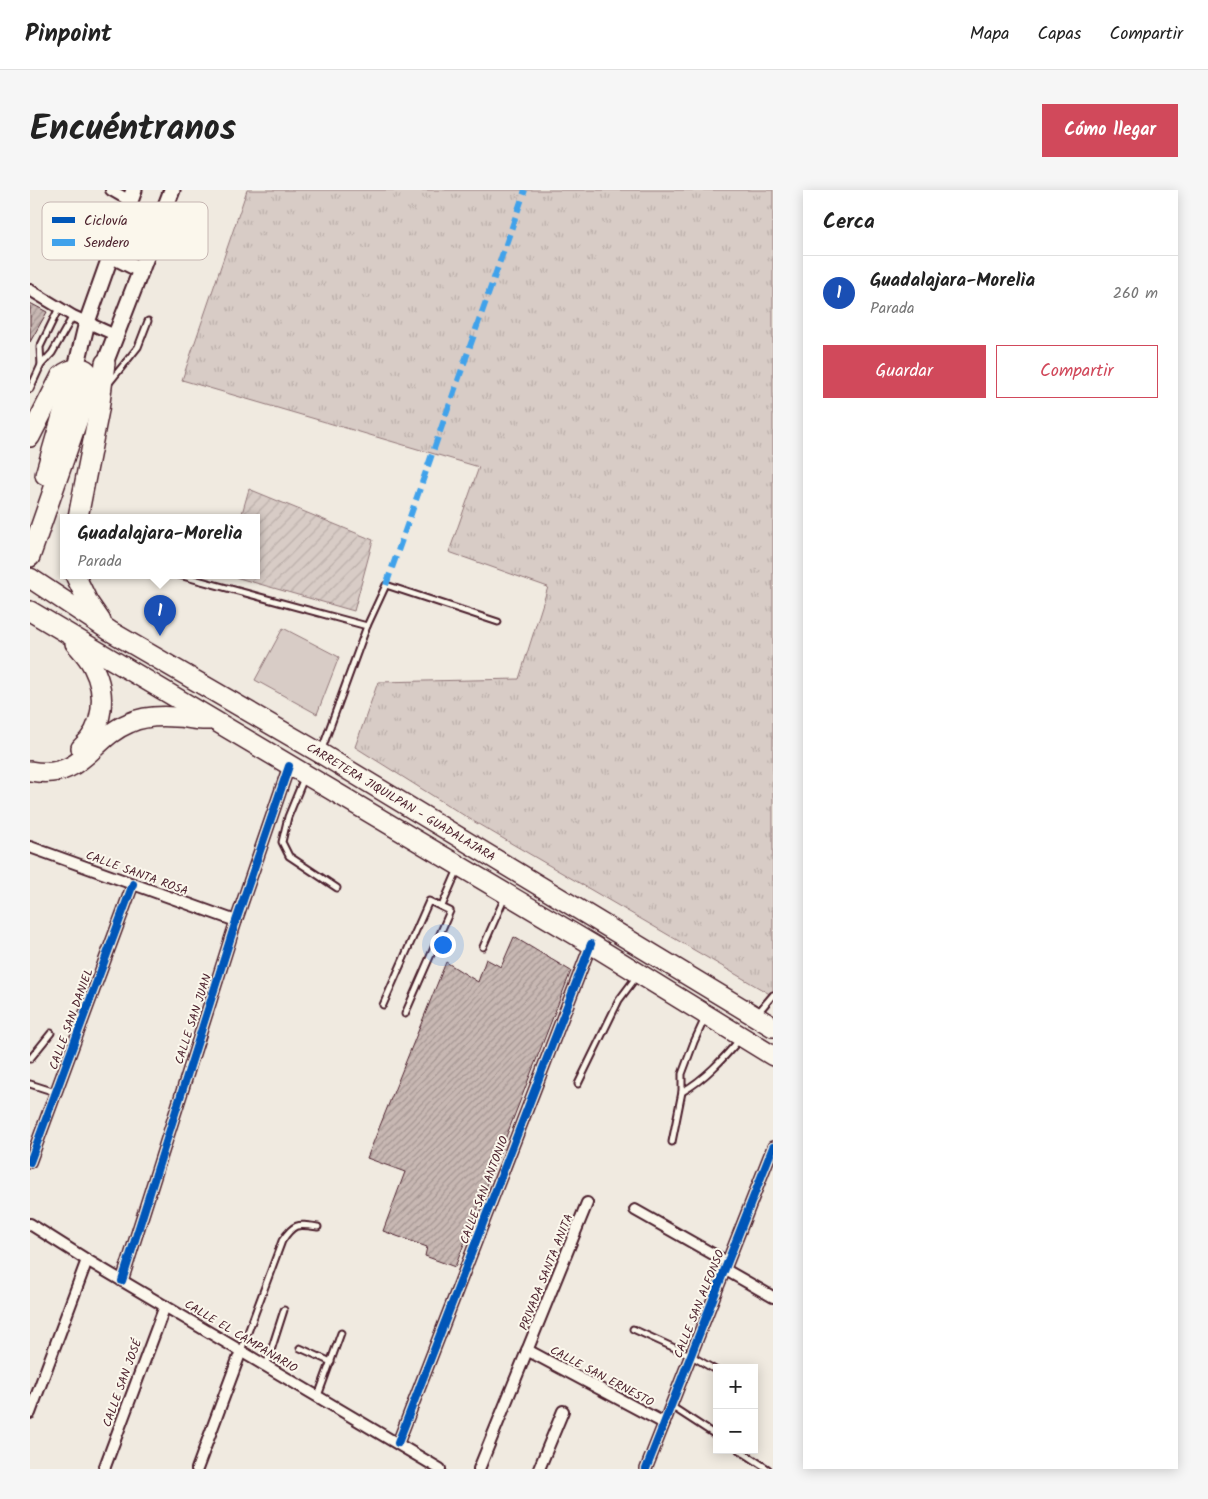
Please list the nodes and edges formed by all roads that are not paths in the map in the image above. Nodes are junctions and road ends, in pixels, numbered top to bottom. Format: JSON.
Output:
{"nodes":[{"id":1,"x":111,"y":190,"type":"edge"},
{"id":2,"x":172,"y":190,"type":"edge"},
{"id":3,"x":132,"y":196,"type":"edge"},
{"id":4,"x":167,"y":202,"type":"edge"},
{"id":5,"x":109,"y":260,"type":"edge"},
{"id":6,"x":121,"y":260,"type":"edge"},
{"id":7,"x":144,"y":260,"type":"edge"},
{"id":8,"x":140,"y":270,"type":"junction"},
{"id":9,"x":30,"y":290,"type":"edge"},
{"id":10,"x":59,"y":307,"type":"junction"},
{"id":11,"x":80,"y":319,"type":"junction"},
{"id":12,"x":148,"y":321,"type":"dead end"},
{"id":13,"x":115,"y":335,"type":"junction"},
{"id":14,"x":105,"y":362,"type":"junction"},
{"id":15,"x":40,"y":365,"type":"junction"},
{"id":16,"x":76,"y":368,"type":"junction"},
{"id":17,"x":33,"y":378,"type":"edge"},
{"id":18,"x":30,"y":389,"type":"edge"},
{"id":19,"x":103,"y":389,"type":"junction"},
{"id":20,"x":78,"y":418,"type":"junction"},
{"id":21,"x":31,"y":434,"type":"edge"},
{"id":22,"x":79,"y":514,"type":"edge"},
{"id":23,"x":30,"y":523,"type":"edge"},
{"id":24,"x":30,"y":557,"type":"edge"},
{"id":25,"x":30,"y":578,"type":"edge"},
{"id":26,"x":77,"y":579,"type":"edge"},
{"id":27,"x":194,"y":579,"type":"edge"},
{"id":28,"x":30,"y":611,"type":"edge"},
{"id":29,"x":498,"y":622,"type":"dead end"},
{"id":30,"x":366,"y":626,"type":"junction"},
{"id":31,"x":110,"y":631,"type":"junction"},
{"id":32,"x":65,"y":632,"type":"junction"},
{"id":33,"x":214,"y":720,"type":"junction"},
{"id":34,"x":320,"y":753,"type":"junction"},
{"id":35,"x":30,"y":761,"type":"edge"},
{"id":36,"x":298,"y":770,"type":"junction"},
{"id":37,"x":30,"y":771,"type":"edge"},
{"id":38,"x":30,"y":847,"type":"edge"},
{"id":39,"x":459,"y":866,"type":"junction"},
{"id":40,"x":133,"y":884,"type":"junction"},
{"id":41,"x":337,"y":888,"type":"dead end"},
{"id":42,"x":506,"y":894,"type":"junction"},
{"id":43,"x":442,"y":906,"type":"junction"},
{"id":44,"x":236,"y":921,"type":"junction"},
{"id":45,"x":591,"y":944,"type":"junction"},
{"id":46,"x":483,"y":947,"type":"dead end"},
{"id":47,"x":639,"y":974,"type":"junction"},
{"id":48,"x":773,"y":995,"type":"edge"},
{"id":49,"x":383,"y":1005,"type":"dead end"},
{"id":50,"x":405,"y":1014,"type":"dead end"},
{"id":51,"x":706,"y":1015,"type":"junction"},
{"id":52,"x":756,"y":1016,"type":"junction"},
{"id":53,"x":773,"y":1026,"type":"edge"},
{"id":54,"x":51,"y":1033,"type":"dead end"},
{"id":55,"x":742,"y":1037,"type":"junction"},
{"id":56,"x":773,"y":1056,"type":"edge"},
{"id":57,"x":30,"y":1059,"type":"edge"},
{"id":58,"x":30,"y":1084,"type":"edge"},
{"id":59,"x":578,"y":1084,"type":"dead end"},
{"id":60,"x":56,"y":1092,"type":"junction"},
{"id":61,"x":682,"y":1092,"type":"junction"},
{"id":62,"x":672,"y":1142,"type":"dead end"},
{"id":63,"x":773,"y":1147,"type":"edge"},
{"id":64,"x":30,"y":1162,"type":"edge"},
{"id":65,"x":588,"y":1203,"type":"dead end"},
{"id":66,"x":635,"y":1210,"type":"dead end"},
{"id":67,"x":30,"y":1224,"type":"edge"},
{"id":68,"x":318,"y":1227,"type":"dead end"},
{"id":69,"x":87,"y":1260,"type":"junction"},
{"id":70,"x":726,"y":1266,"type":"junction"},
{"id":71,"x":122,"y":1281,"type":"junction"},
{"id":72,"x":773,"y":1297,"type":"edge"},
{"id":73,"x":164,"y":1306,"type":"junction"},
{"id":74,"x":284,"y":1310,"type":"dead end"},
{"id":75,"x":632,"y":1329,"type":"dead end"},
{"id":76,"x":341,"y":1333,"type":"dead end"},
{"id":77,"x":300,"y":1348,"type":"dead end"},
{"id":78,"x":528,"y":1350,"type":"junction"},
{"id":79,"x":241,"y":1351,"type":"junction"},
{"id":80,"x":690,"y":1355,"type":"junction"},
{"id":81,"x":331,"y":1362,"type":"junction"},
{"id":82,"x":266,"y":1366,"type":"junction"},
{"id":83,"x":713,"y":1369,"type":"edge"},
{"id":84,"x":318,"y":1396,"type":"junction"},
{"id":85,"x":671,"y":1406,"type":"junction"},
{"id":86,"x":563,"y":1411,"type":"dead end"},
{"id":87,"x":30,"y":1413,"type":"edge"},
{"id":88,"x":664,"y":1423,"type":"junction"},
{"id":89,"x":713,"y":1433,"type":"edge"},
{"id":90,"x":398,"y":1443,"type":"junction"},
{"id":91,"x":745,"y":1454,"type":"edge"},
{"id":92,"x":104,"y":1469,"type":"edge"},
{"id":93,"x":196,"y":1469,"type":"edge"},
{"id":94,"x":440,"y":1469,"type":"edge"},
{"id":95,"x":479,"y":1469,"type":"edge"},
{"id":96,"x":539,"y":1469,"type":"edge"},
{"id":97,"x":646,"y":1469,"type":"edge"},
{"id":98,"x":768,"y":1469,"type":"edge"}],
"edges":[{"from":1,"to":3,"type":"street"},
{"from":2,"to":4,"type":"street"},
{"from":5,"to":11,"type":"street"},
{"from":6,"to":8,"type":"street"},
{"from":7,"to":8,"type":"street"},
{"from":8,"to":13,"type":"street"},
{"from":9,"to":10,"type":"street"},
{"from":10,"to":11,"type":"street"},
{"from":10,"to":15,"type":"lane"},
{"from":11,"to":13,"type":"street"},
{"from":11,"to":15,"type":"lane"},
{"from":11,"to":16,"type":"street"},
{"from":12,"to":19,"type":"lane"},
{"from":13,"to":14,"type":"street"},
{"from":14,"to":19,"type":"highway"},
{"from":14,"to":20,"type":"highway"},
{"from":15,"to":17,"type":"lane"},
{"from":16,"to":20,"type":"highway"},
{"from":16,"to":21,"type":"highway"},
{"from":16,"to":23,"type":"highway"},
{"from":17,"to":18,"type":"lane"},
{"from":19,"to":22,"type":"highway"},
{"from":20,"to":24,"type":"highway"},
{"from":25,"to":31,"type":"highway","name":"CARRETERA JIQUILPAN - GUADALAJARA"},
{"from":26,"to":31,"type":"highway"},
{"from":27,"to":30,"type":"lane"},
{"from":28,"to":32,"type":"highway","name":"CARRETERA JIQUILPAN - GUADALAJARA"},
{"from":29,"to":30,"type":"lane"},
{"from":30,"to":34,"type":"lane"},
{"from":31,"to":34,"type":"highway","name":"CARRETERA JIQUILPAN - GUADALAJARA"},
{"from":32,"to":33,"type":"highway","name":"CARRETERA JIQUILPAN - GUADALAJARA"},
{"from":32,"to":35,"type":"highway"},
{"from":33,"to":36,"type":"highway","name":"CARRETERA JIQUILPAN - GUADALAJARA"},
{"from":33,"to":37,"type":"highway"},
{"from":34,"to":52,"type":"highway","name":"CARRETERA JIQUILPAN - GUADALAJARA"},
{"from":36,"to":39,"type":"highway","name":"CARRETERA JIQUILPAN - GUADALAJARA"},
{"from":36,"to":41,"type":"lane"},
{"from":36,"to":44,"type":"street","name":"CALLE SAN JUAN"},
{"from":38,"to":40,"type":"street","name":"CALLE SANTA ROSA"},
{"from":39,"to":42,"type":"highway","name":"CARRETERA JIQUILPAN - GUADALAJARA"},
{"from":39,"to":43,"type":"lane"},
{"from":40,"to":44,"type":"street","name":"CALLE SANTA ROSA"},
{"from":40,"to":60,"type":"street","name":"CALLE SAN DANIEL"},
{"from":42,"to":45,"type":"highway","name":"CARRETERA JIQUILPAN - GUADALAJARA"},
{"from":42,"to":46,"type":"lane"},
{"from":43,"to":49,"type":"lane"},
{"from":43,"to":50,"type":"lane"},
{"from":44,"to":71,"type":"street","name":"CALLE SAN JUAN"},
{"from":45,"to":47,"type":"highway","name":"CARRETERA JIQUILPAN - GUADALAJARA"},
{"from":45,"to":90,"type":"street","name":"CALLE SAN ANTONIO"},
{"from":47,"to":51,"type":"highway","name":"CARRETERA JIQUILPAN - GUADALAJARA"},
{"from":47,"to":59,"type":"lane"},
{"from":48,"to":52,"type":"lane"},
{"from":51,"to":55,"type":"highway","name":"CARRETERA JIQUILPAN - GUADALAJARA"},
{"from":51,"to":61,"type":"lane"},
{"from":52,"to":53,"type":"highway","name":"CARRETERA JIQUILPAN - GUADALAJARA"},
{"from":54,"to":57,"type":"lane"},
{"from":55,"to":56,"type":"highway","name":"CARRETERA JIQUILPAN - GUADALAJARA"},
{"from":55,"to":61,"type":"lane"},
{"from":58,"to":60,"type":"lane"},
{"from":60,"to":64,"type":"street","name":"CALLE SAN DANIEL"},
{"from":61,"to":62,"type":"lane"},
{"from":63,"to":70,"type":"street","name":"CALLE SAN ALFONSO"},
{"from":65,"to":78,"type":"street","name":"PRIVADA SANTA ANITA"},
{"from":66,"to":70,"type":"street"},
{"from":67,"to":69,"type":"street","name":"CALLE EL CAMPANARIO"},
{"from":68,"to":79,"type":"lane"},
{"from":69,"to":71,"type":"street","name":"CALLE EL CAMPANARIO"},
{"from":69,"to":87,"type":"street"},
{"from":70,"to":72,"type":"street"},
{"from":70,"to":80,"type":"street","name":"CALLE SAN ALFONSO"},
{"from":71,"to":73,"type":"street","name":"CALLE EL CAMPANARIO"},
{"from":73,"to":79,"type":"street","name":"CALLE EL CAMPANARIO"},
{"from":73,"to":92,"type":"street","name":"CALLE SAN JOSÉ"},
{"from":74,"to":82,"type":"lane"},
{"from":75,"to":80,"type":"lane"},
{"from":76,"to":81,"type":"lane"},
{"from":77,"to":81,"type":"lane"},
{"from":78,"to":88,"type":"street","name":"CALLE SAN ERNESTO"},
{"from":78,"to":95,"type":"street","name":"PRIVADA SANTA ANITA"},
{"from":79,"to":82,"type":"street","name":"CALLE EL CAMPANARIO"},
{"from":79,"to":93,"type":"street"},
{"from":80,"to":83,"type":"lane"},
{"from":80,"to":85,"type":"street","name":"CALLE SAN ALFONSO"},
{"from":81,"to":84,"type":"lane"},
{"from":82,"to":84,"type":"street","name":"CALLE EL CAMPANARIO"},
{"from":84,"to":90,"type":"street","name":"CALLE EL CAMPANARIO"},
{"from":85,"to":88,"type":"street","name":"CALLE SAN ALFONSO"},
{"from":85,"to":89,"type":"lane"},
{"from":86,"to":96,"type":"street"},
{"from":88,"to":97,"type":"street","name":"CALLE SAN ALFONSO"},
{"from":90,"to":94,"type":"street","name":"CALLE EL CAMPANARIO"},
{"from":91,"to":98,"type":"lane"}]}
